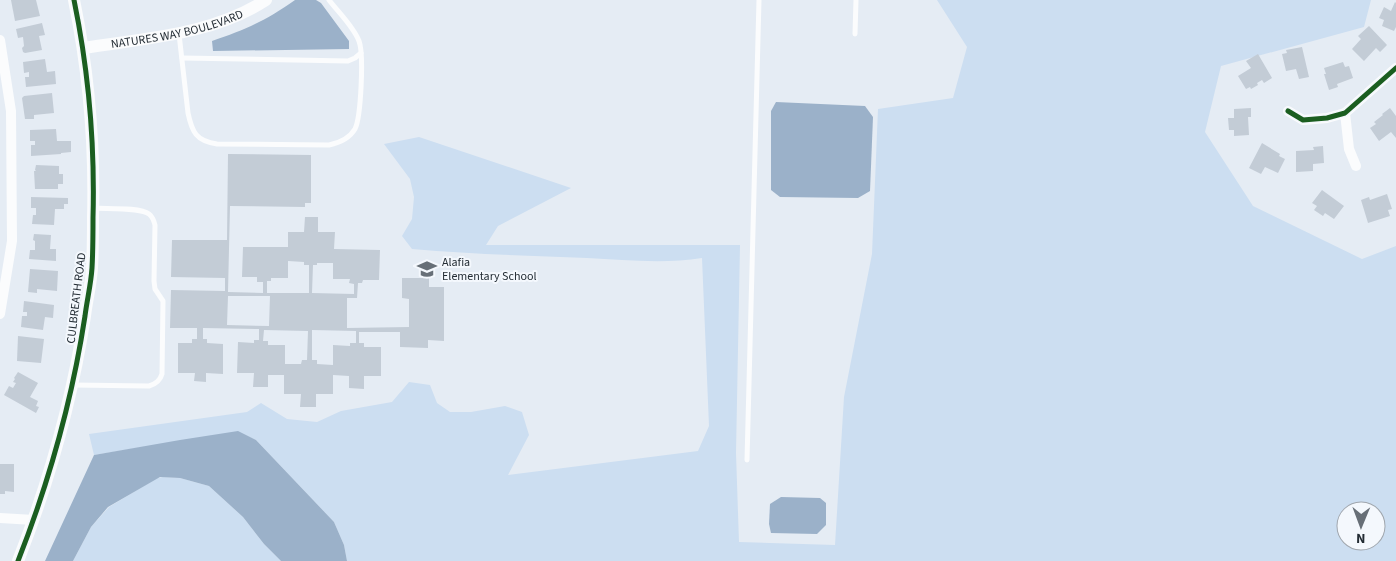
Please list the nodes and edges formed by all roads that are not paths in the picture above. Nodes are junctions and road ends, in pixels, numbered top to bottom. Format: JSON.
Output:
{"nodes":[{"id":1,"x":74,"y":0,"type":"edge"},
{"id":2,"x":266,"y":0,"type":"edge"},
{"id":3,"x":330,"y":0,"type":"edge"},
{"id":4,"x":759,"y":0,"type":"edge"},
{"id":5,"x":856,"y":0,"type":"edge"},
{"id":6,"x":179,"y":33,"type":"junction"},
{"id":7,"x":855,"y":34,"type":"dead end"},
{"id":8,"x":0,"y":40,"type":"edge"},
{"id":9,"x":84,"y":48,"type":"junction"},
{"id":10,"x":361,"y":53,"type":"junction"},
{"id":11,"x":182,"y":58,"type":"junction"},
{"id":12,"x":1396,"y":68,"type":"edge"},
{"id":13,"x":1288,"y":111,"type":"dead end"},
{"id":14,"x":1345,"y":113,"type":"junction"},
{"id":15,"x":1356,"y":166,"type":"dead end"},
{"id":16,"x":93,"y":208,"type":"junction"},
{"id":17,"x":0,"y":314,"type":"edge"},
{"id":18,"x":72,"y":385,"type":"junction"},
{"id":19,"x":747,"y":460,"type":"dead end"},
{"id":20,"x":0,"y":518,"type":"edge"},
{"id":21,"x":34,"y":520,"type":"junction"},
{"id":22,"x":18,"y":561,"type":"edge"}],
"edges":[{"from":1,"to":9,"type":"street","name":"CULBREATH ROAD"},
{"from":2,"to":6,"type":"street","name":"NATURES WAY BOULEVARD"},
{"from":3,"to":10,"type":"lane"},
{"from":4,"to":19,"type":"lane"},
{"from":5,"to":7,"type":"lane"},
{"from":6,"to":9,"type":"street","name":"NATURES WAY BOULEVARD"},
{"from":6,"to":11,"type":"lane"},
{"from":8,"to":17,"type":"street"},
{"from":9,"to":16,"type":"street","name":"CULBREATH ROAD"},
{"from":10,"to":11,"type":"lane"},
{"from":10,"to":11,"type":"lane"},
{"from":12,"to":14,"type":"street"},
{"from":13,"to":14,"type":"street"},
{"from":14,"to":15,"type":"street"},
{"from":16,"to":18,"type":"street","name":"CULBREATH ROAD"},
{"from":16,"to":18,"type":"lane"},
{"from":18,"to":21,"type":"street","name":"CULBREATH ROAD"},
{"from":20,"to":21,"type":"street"},
{"from":21,"to":22,"type":"street","name":"CULBREATH ROAD"}]}
